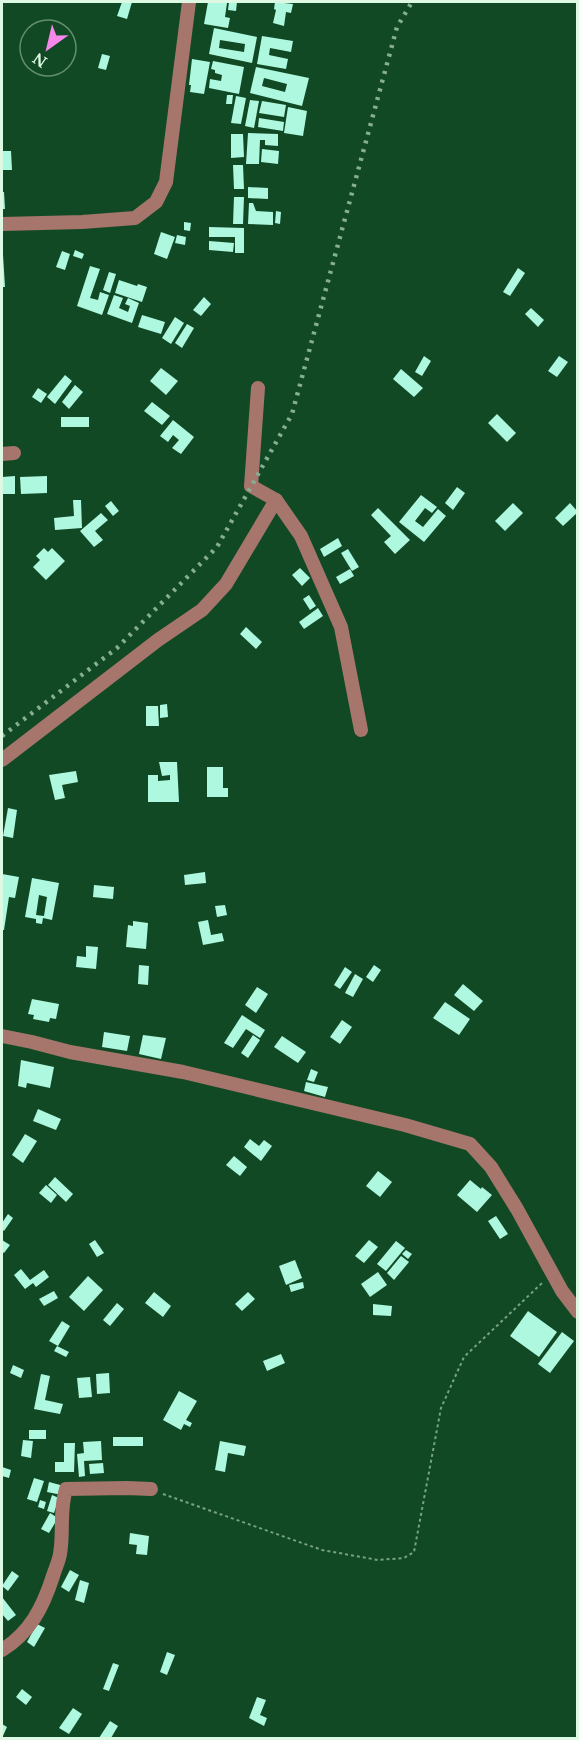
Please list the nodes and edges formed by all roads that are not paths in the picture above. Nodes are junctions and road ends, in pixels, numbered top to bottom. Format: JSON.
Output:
{"nodes":[{"id":1,"x":189,"y":2,"type":"edge"},
{"id":2,"x":2,"y":224,"type":"edge"},
{"id":3,"x":258,"y":388,"type":"dead end"},
{"id":4,"x":276,"y":500,"type":"junction"},
{"id":5,"x":361,"y":730,"type":"dead end"},
{"id":6,"x":2,"y":760,"type":"edge"},
{"id":7,"x":2,"y":1036,"type":"edge"},
{"id":8,"x":578,"y":1312,"type":"edge"},
{"id":9,"x":151,"y":1489,"type":"road end"},
{"id":10,"x":2,"y":1650,"type":"edge"}],
"edges":[{"from":1,"to":2,"type":"street"},
{"from":3,"to":4,"type":"street"},
{"from":4,"to":5,"type":"street"},
{"from":4,"to":6,"type":"street"},
{"from":7,"to":8,"type":"street"},
{"from":9,"to":10,"type":"street"}]}
